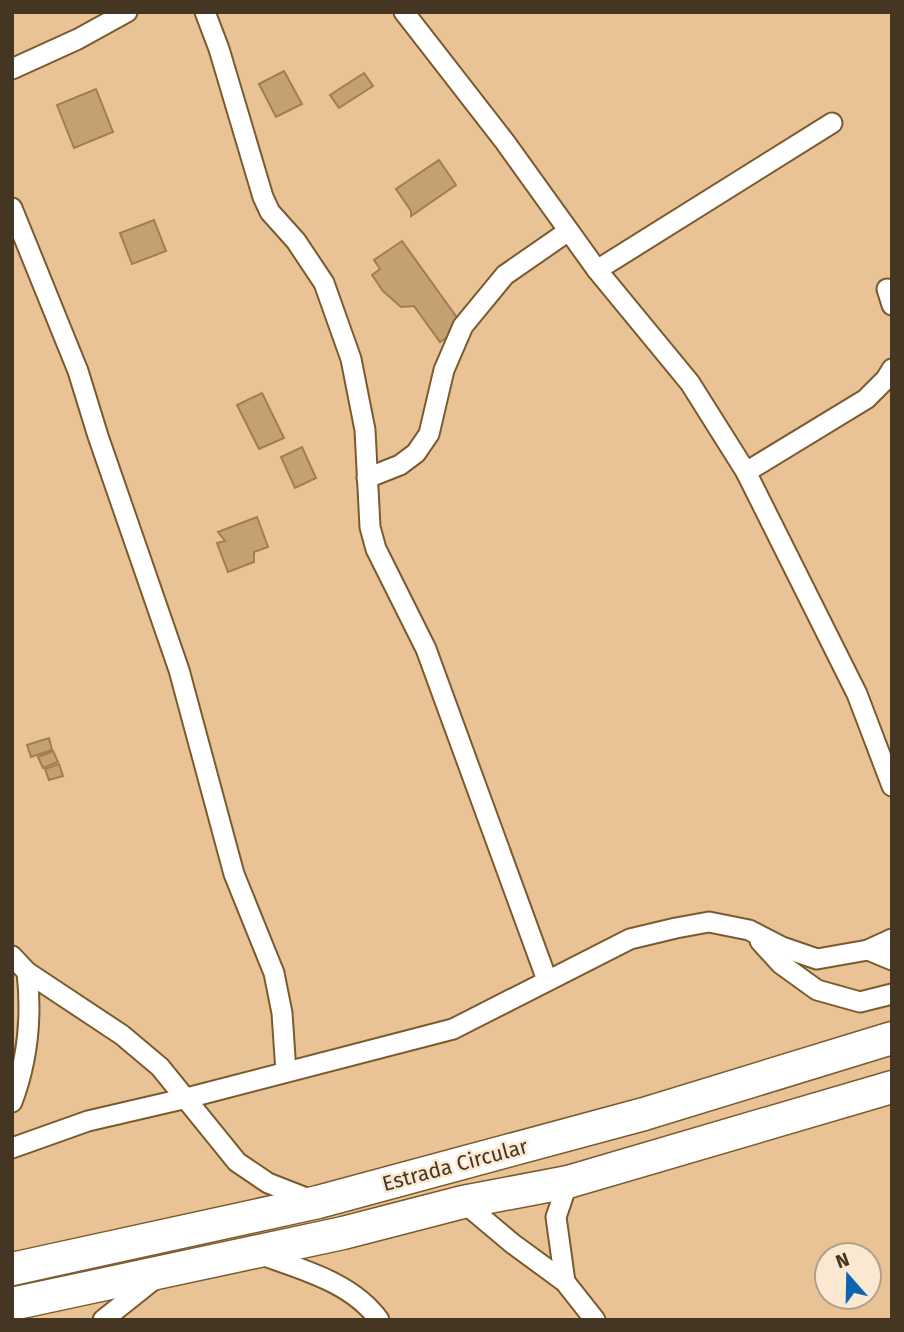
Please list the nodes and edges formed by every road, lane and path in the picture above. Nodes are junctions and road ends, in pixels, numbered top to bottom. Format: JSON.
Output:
{"nodes":[{"id":1,"x":127,"y":12,"type":"edge"},
{"id":2,"x":205,"y":12,"type":"edge"},
{"id":3,"x":404,"y":12,"type":"edge"},
{"id":4,"x":12,"y":69,"type":"edge"},
{"id":5,"x":832,"y":122,"type":"dead end"},
{"id":6,"x":12,"y":208,"type":"edge"},
{"id":7,"x":567,"y":232,"type":"junction"},
{"id":8,"x":597,"y":270,"type":"junction"},
{"id":9,"x":892,"y":369,"type":"edge"},
{"id":10,"x":746,"y":472,"type":"junction"},
{"id":11,"x":367,"y":478,"type":"junction"},
{"id":12,"x":892,"y":786,"type":"edge"},
{"id":13,"x":749,"y":930,"type":"junction"},
{"id":14,"x":892,"y":939,"type":"edge"},
{"id":15,"x":868,"y":950,"type":"junction"},
{"id":16,"x":12,"y":956,"type":"edge"},
{"id":17,"x":892,"y":960,"type":"edge"},
{"id":18,"x":27,"y":972,"type":"junction"},
{"id":19,"x":547,"y":980,"type":"junction"},
{"id":20,"x":892,"y":994,"type":"edge"},
{"id":21,"x":892,"y":1038,"type":"edge"},
{"id":22,"x":286,"y":1072,"type":"junction"},
{"id":23,"x":892,"y":1087,"type":"edge"},
{"id":24,"x":187,"y":1098,"type":"junction"},
{"id":25,"x":12,"y":1102,"type":"edge"},
{"id":26,"x":12,"y":1148,"type":"edge"},
{"id":27,"x":568,"y":1182,"type":"junction"},
{"id":28,"x":318,"y":1202,"type":"junction"},
{"id":29,"x":463,"y":1202,"type":"junction"},
{"id":30,"x":255,"y":1252,"type":"junction"},
{"id":31,"x":12,"y":1269,"type":"edge"},
{"id":32,"x":162,"y":1273,"type":"junction"},
{"id":33,"x":565,"y":1282,"type":"junction"},
{"id":34,"x":12,"y":1304,"type":"edge"},
{"id":35,"x":375,"y":1315,"type":"edge"},
{"id":36,"x":103,"y":1320,"type":"edge"},
{"id":37,"x":354,"y":1320,"type":"edge"},
{"id":38,"x":596,"y":1320,"type":"edge"}],
"edges":[{"from":1,"to":4,"type":"street"},
{"from":2,"to":11,"type":"street"},
{"from":3,"to":7,"type":"street"},
{"from":5,"to":8,"type":"street"},
{"from":6,"to":22,"type":"street"},
{"from":7,"to":8,"type":"street"},
{"from":7,"to":11,"type":"street"},
{"from":8,"to":10,"type":"street"},
{"from":9,"to":10,"type":"street"},
{"from":10,"to":12,"type":"street"},
{"from":11,"to":19,"type":"street"},
{"from":13,"to":15,"type":"street"},
{"from":13,"to":19,"type":"street"},
{"from":13,"to":20,"type":"street"},
{"from":14,"to":15,"type":"street"},
{"from":15,"to":17,"type":"street"},
{"from":16,"to":18,"type":"street"},
{"from":18,"to":24,"type":"street"},
{"from":18,"to":25,"type":"street"},
{"from":19,"to":22,"type":"street"},
{"from":21,"to":28,"type":"main road","name":"Estrada Circular"},
{"from":22,"to":24,"type":"street"},
{"from":23,"to":27,"type":"main road","name":"Estrada Circular"},
{"from":24,"to":26,"type":"street"},
{"from":24,"to":28,"type":"street"},
{"from":27,"to":29,"type":"main road","name":"Estrada Circular"},
{"from":27,"to":33,"type":"street"},
{"from":28,"to":31,"type":"main road","name":"Estrada Circular"},
{"from":29,"to":30,"type":"main road","name":"Estrada Circular"},
{"from":29,"to":33,"type":"street"},
{"from":30,"to":32,"type":"main road","name":"Estrada Circular"},
{"from":30,"to":35,"type":"street"},
{"from":32,"to":34,"type":"main road","name":"Estrada Circular"},
{"from":32,"to":36,"type":"street"},
{"from":33,"to":38,"type":"street"},
{"from":35,"to":37,"type":"street"}]}
